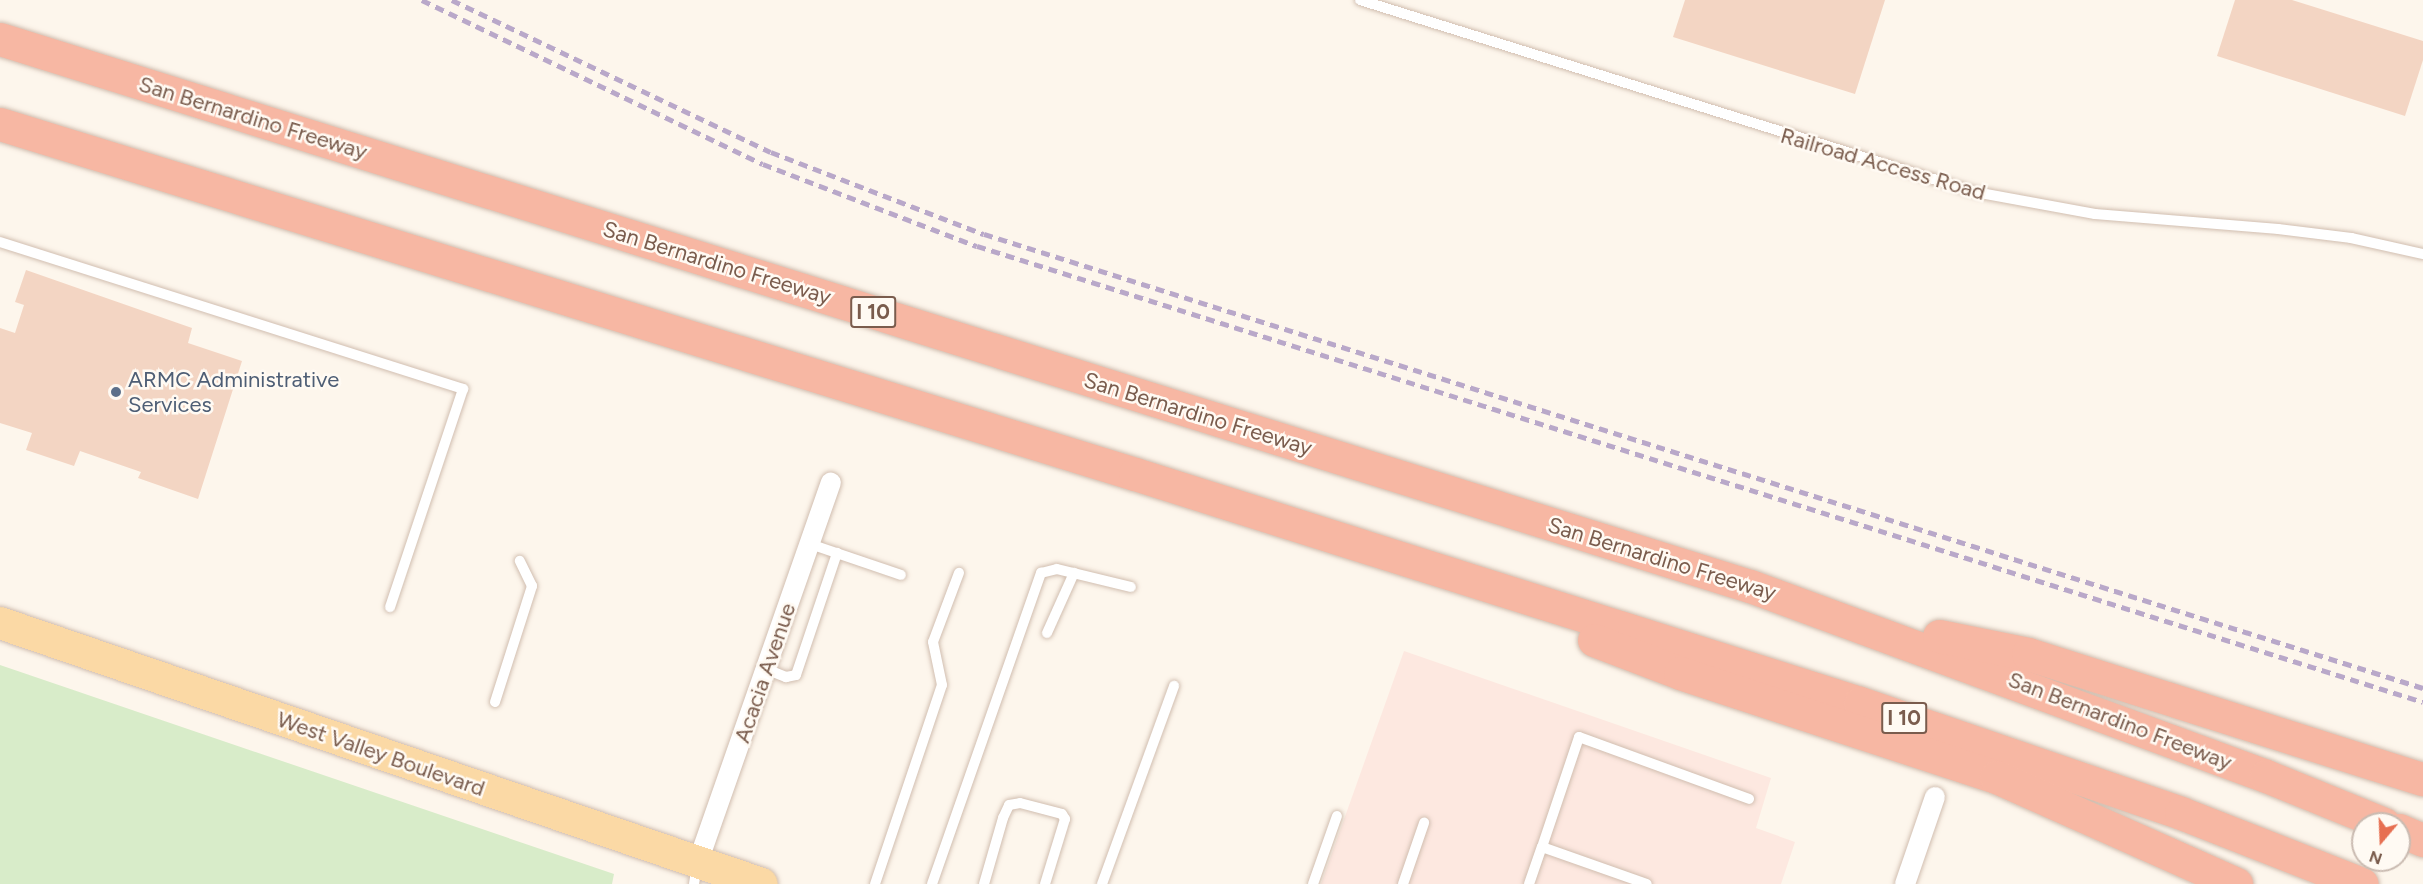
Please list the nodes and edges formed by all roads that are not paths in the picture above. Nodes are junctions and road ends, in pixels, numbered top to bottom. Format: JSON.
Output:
{"nodes":[{"id":1,"x":1364,"y":1,"type":"edge"},
{"id":2,"x":0,"y":39,"type":"edge"},
{"id":3,"x":0,"y":124,"type":"edge"},
{"id":4,"x":0,"y":242,"type":"edge"},
{"id":5,"x":2423,"y":254,"type":"edge"},
{"id":6,"x":831,"y":483,"type":"dead end"},
{"id":7,"x":810,"y":544,"type":"junction"},
{"id":8,"x":837,"y":554,"type":"junction"},
{"id":9,"x":520,"y":561,"type":"dead end"},
{"id":10,"x":1440,"y":569,"type":"junction"},
{"id":11,"x":959,"y":573,"type":"dead end"},
{"id":12,"x":1074,"y":573,"type":"junction"},
{"id":13,"x":901,"y":575,"type":"dead end"},
{"id":14,"x":1131,"y":587,"type":"dead end"},
{"id":15,"x":390,"y":606,"type":"dead end"},
{"id":16,"x":1837,"y":615,"type":"junction"},
{"id":17,"x":0,"y":623,"type":"edge"},
{"id":18,"x":1047,"y":633,"type":"dead end"},
{"id":19,"x":766,"y":669,"type":"junction"},
{"id":20,"x":1174,"y":686,"type":"dead end"},
{"id":21,"x":495,"y":702,"type":"dead end"},
{"id":22,"x":2423,"y":778,"type":"edge"},
{"id":23,"x":1935,"y":797,"type":"dead end"},
{"id":24,"x":1749,"y":799,"type":"dead end"},
{"id":25,"x":2354,"y":812,"type":"edge"},
{"id":26,"x":1337,"y":816,"type":"dead end"},
{"id":27,"x":1424,"y":823,"type":"dead end"},
{"id":28,"x":1542,"y":847,"type":"junction"},
{"id":29,"x":696,"y":873,"type":"edge"},
{"id":30,"x":762,"y":884,"type":"edge"},
{"id":31,"x":875,"y":884,"type":"edge"},
{"id":32,"x":932,"y":884,"type":"edge"},
{"id":33,"x":984,"y":884,"type":"edge"},
{"id":34,"x":1045,"y":884,"type":"edge"},
{"id":35,"x":1102,"y":884,"type":"edge"},
{"id":36,"x":1313,"y":884,"type":"edge"},
{"id":37,"x":1403,"y":884,"type":"edge"},
{"id":38,"x":1529,"y":884,"type":"edge"},
{"id":39,"x":1647,"y":884,"type":"edge"},
{"id":40,"x":1905,"y":884,"type":"edge"},
{"id":41,"x":2236,"y":884,"type":"edge"},
{"id":42,"x":2362,"y":884,"type":"edge"}],
"edges":[{"from":1,"to":5,"type":"lane","name":"Railroad Access Road"},
{"from":2,"to":16,"type":"highway","name":"San Bernardino Freeway","number":"I 10"},
{"from":3,"to":10,"type":"highway","number":"I 10"},
{"from":4,"to":15,"type":"lane"},
{"from":6,"to":7,"type":"street","name":"Acacia Avenue"},
{"from":7,"to":8,"type":"lane"},
{"from":7,"to":19,"type":"street","name":"Acacia Avenue"},
{"from":8,"to":13,"type":"lane"},
{"from":8,"to":19,"type":"lane"},
{"from":9,"to":21,"type":"lane"},
{"from":10,"to":41,"type":"highway"},
{"from":10,"to":42,"type":"highway","number":"I 10"},
{"from":11,"to":31,"type":"lane"},
{"from":12,"to":14,"type":"lane"},
{"from":12,"to":18,"type":"lane"},
{"from":12,"to":32,"type":"lane"},
{"from":16,"to":22,"type":"highway"},
{"from":16,"to":25,"type":"highway","name":"San Bernardino Freeway","number":"I 10"},
{"from":17,"to":29,"type":"main road","name":"West Valley Boulevard"},
{"from":19,"to":29,"type":"street","name":"Acacia Avenue"},
{"from":20,"to":35,"type":"lane"},
{"from":23,"to":40,"type":"street"},
{"from":24,"to":28,"type":"lane"},
{"from":26,"to":36,"type":"lane"},
{"from":27,"to":37,"type":"lane"},
{"from":28,"to":38,"type":"lane"},
{"from":28,"to":39,"type":"lane"},
{"from":29,"to":30,"type":"main road","name":"West Valley Boulevard"},
{"from":33,"to":34,"type":"lane"}]}
